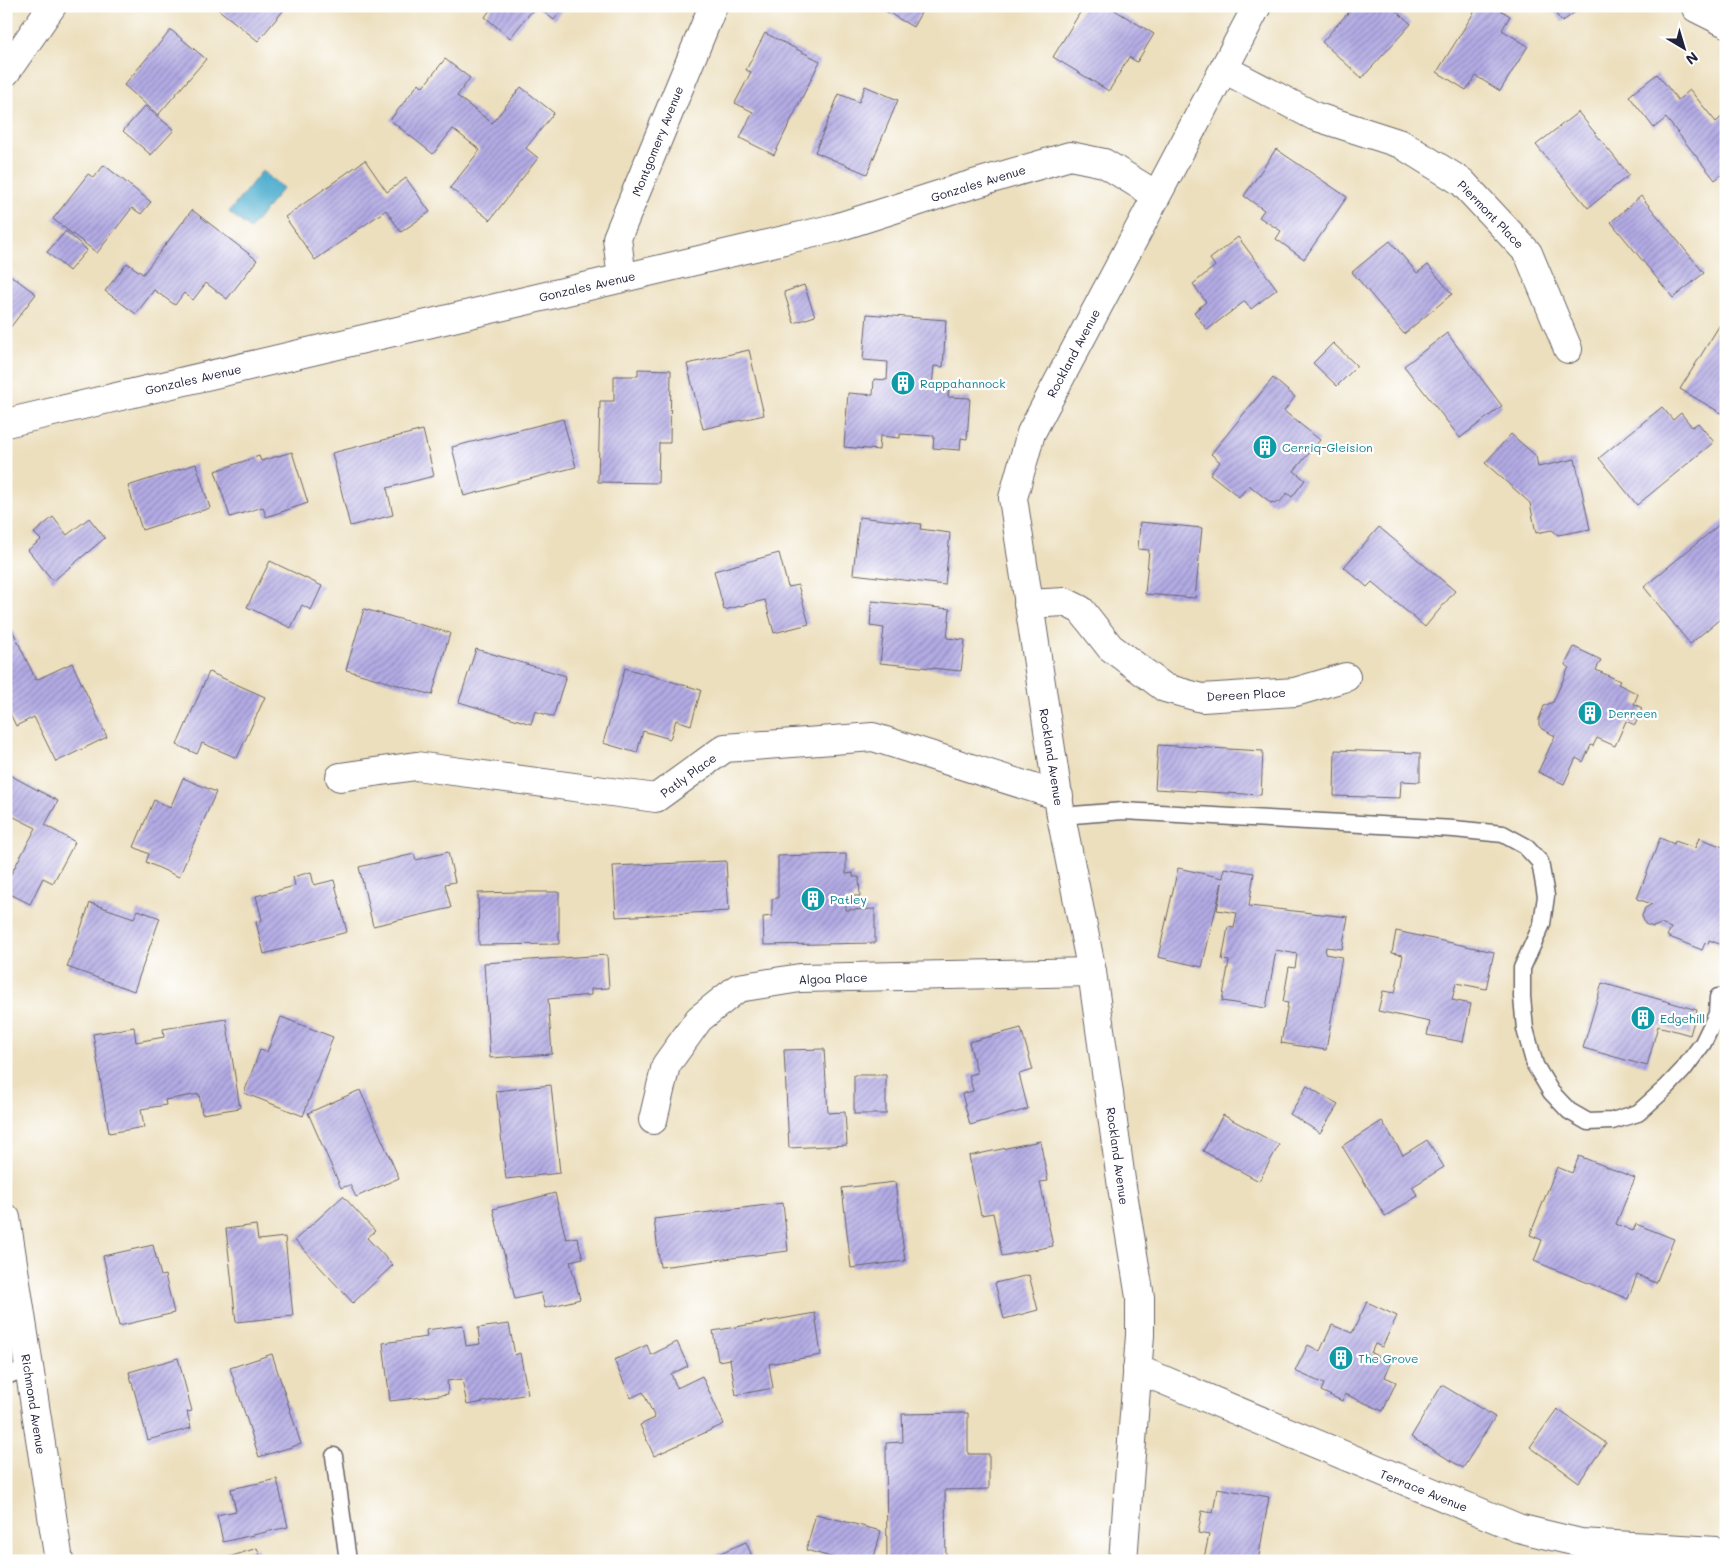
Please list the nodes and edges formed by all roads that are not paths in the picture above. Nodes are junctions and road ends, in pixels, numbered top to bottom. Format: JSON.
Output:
{"nodes":[{"id":1,"x":52,"y":6,"type":"edge"},
{"id":2,"x":713,"y":6,"type":"edge"},
{"id":3,"x":1257,"y":6,"type":"edge"},
{"id":4,"x":1696,"y":8,"type":"dead end"},
{"id":5,"x":1726,"y":23,"type":"edge"},
{"id":6,"x":1224,"y":68,"type":"junction"},
{"id":7,"x":6,"y":72,"type":"edge"},
{"id":8,"x":1156,"y":195,"type":"junction"},
{"id":9,"x":622,"y":278,"type":"junction"},
{"id":10,"x":1568,"y":349,"type":"dead end"},
{"id":11,"x":6,"y":423,"type":"edge"},
{"id":12,"x":1028,"y":604,"type":"junction"},
{"id":13,"x":1346,"y":677,"type":"dead end"},
{"id":14,"x":340,"y":778,"type":"dead end"},
{"id":15,"x":1060,"y":806,"type":"junction"},
{"id":16,"x":1092,"y":972,"type":"junction"},
{"id":17,"x":1718,"y":997,"type":"dead end"},
{"id":18,"x":653,"y":1120,"type":"dead end"},
{"id":19,"x":6,"y":1218,"type":"edge"},
{"id":20,"x":1137,"y":1369,"type":"junction"},
{"id":21,"x":17,"y":1372,"type":"edge"},
{"id":22,"x":334,"y":1456,"type":"dead end"},
{"id":23,"x":1726,"y":1555,"type":"edge"},
{"id":24,"x":59,"y":1561,"type":"edge"},
{"id":25,"x":348,"y":1561,"type":"edge"},
{"id":26,"x":1123,"y":1561,"type":"edge"}],
"edges":[{"from":1,"to":7,"type":"street"},
{"from":2,"to":9,"type":"street","name":"Montgomery Avenue"},
{"from":3,"to":6,"type":"street","name":"Rockland Avenue"},
{"from":4,"to":5,"type":"street"},
{"from":6,"to":8,"type":"street","name":"Rockland Avenue"},
{"from":6,"to":10,"type":"street","name":"Piermont Place"},
{"from":8,"to":9,"type":"street","name":"Gonzales Avenue"},
{"from":8,"to":12,"type":"street","name":"Rockland Avenue"},
{"from":9,"to":11,"type":"street","name":"Gonzales Avenue"},
{"from":12,"to":13,"type":"street","name":"Dereen Place"},
{"from":12,"to":15,"type":"street","name":"Rockland Avenue"},
{"from":14,"to":15,"type":"street","name":"Patly Place"},
{"from":15,"to":16,"type":"street","name":"Rockland Avenue"},
{"from":15,"to":17,"type":"lane"},
{"from":16,"to":18,"type":"street","name":"Algoa Place"},
{"from":16,"to":20,"type":"street","name":"Rockland Avenue"},
{"from":19,"to":21,"type":"street","name":"Richmond Avenue"},
{"from":20,"to":23,"type":"street","name":"Terrace Avenue"},
{"from":20,"to":26,"type":"street","name":"Rockland Avenue"},
{"from":21,"to":24,"type":"street","name":"Richmond Avenue"},
{"from":22,"to":25,"type":"lane"}]}
